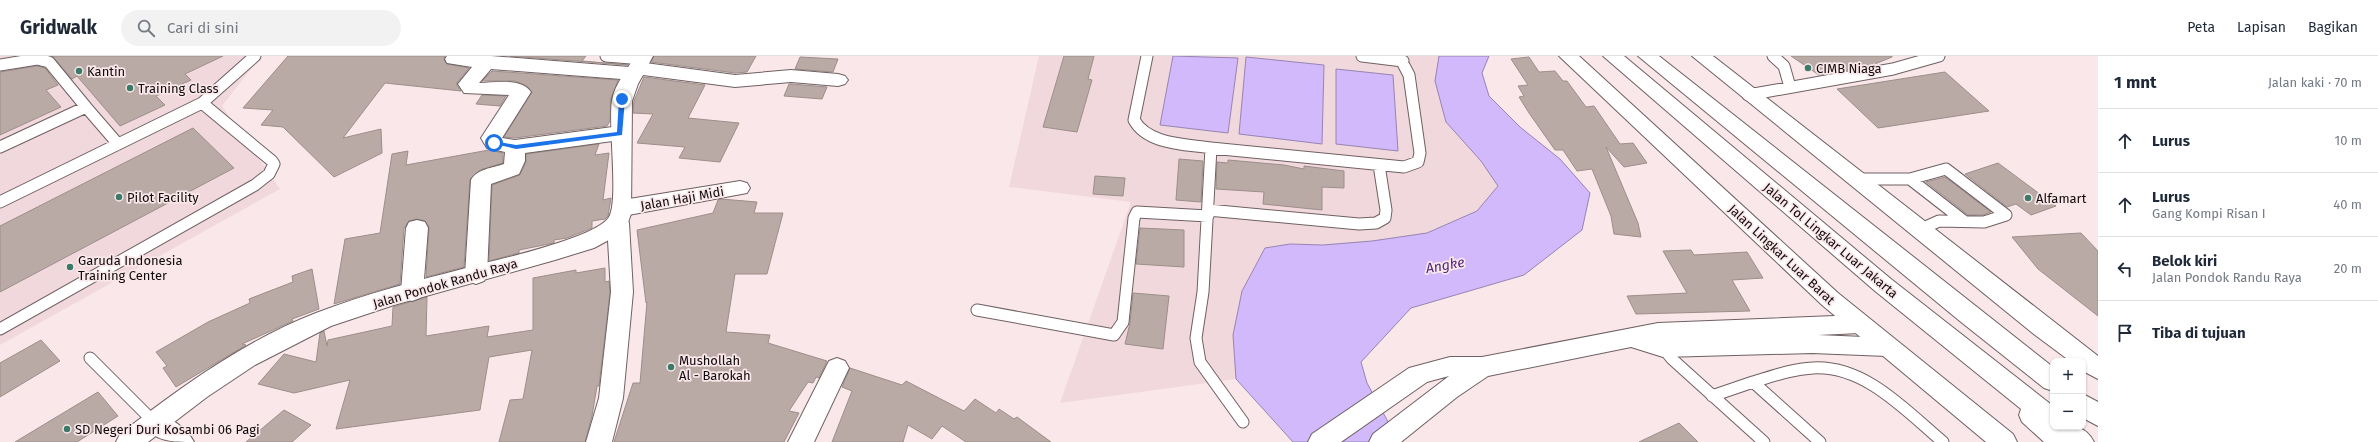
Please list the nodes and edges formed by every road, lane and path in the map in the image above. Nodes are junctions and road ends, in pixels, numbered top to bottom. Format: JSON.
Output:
{"nodes":[{"id":1,"x":255,"y":56,"type":"edge"},
{"id":2,"x":606,"y":56,"type":"edge"},
{"id":3,"x":1147,"y":56,"type":"edge"},
{"id":4,"x":1362,"y":56,"type":"edge"},
{"id":5,"x":1568,"y":56,"type":"edge"},
{"id":6,"x":1612,"y":56,"type":"edge"},
{"id":7,"x":1647,"y":56,"type":"edge"},
{"id":8,"x":1701,"y":56,"type":"edge"},
{"id":9,"x":1773,"y":56,"type":"edge"},
{"id":10,"x":1939,"y":56,"type":"edge"},
{"id":11,"x":1401,"y":58,"type":"edge"},
{"id":12,"x":454,"y":59,"type":"dead end"},
{"id":13,"x":491,"y":62,"type":"junction"},
{"id":14,"x":640,"y":64,"type":"edge"},
{"id":15,"x":0,"y":65,"type":"edge"},
{"id":16,"x":838,"y":80,"type":"dead end"},
{"id":17,"x":1790,"y":87,"type":"junction"},
{"id":18,"x":1748,"y":95,"type":"junction"},
{"id":19,"x":202,"y":103,"type":"junction"},
{"id":20,"x":86,"y":107,"type":"junction"},
{"id":21,"x":620,"y":133,"type":"junction"},
{"id":22,"x":118,"y":144,"type":"junction"},
{"id":23,"x":0,"y":147,"type":"edge"},
{"id":24,"x":516,"y":147,"type":"junction"},
{"id":25,"x":1211,"y":148,"type":"junction"},
{"id":26,"x":1379,"y":165,"type":"junction"},
{"id":27,"x":1854,"y":179,"type":"junction"},
{"id":28,"x":1910,"y":179,"type":"junction"},
{"id":29,"x":740,"y":188,"type":"dead end"},
{"id":30,"x":0,"y":202,"type":"edge"},
{"id":31,"x":1208,"y":213,"type":"junction"},
{"id":32,"x":620,"y":215,"type":"junction"},
{"id":33,"x":1964,"y":221,"type":"junction"},
{"id":34,"x":417,"y":228,"type":"dead end"},
{"id":35,"x":1919,"y":230,"type":"junction"},
{"id":36,"x":476,"y":275,"type":"junction"},
{"id":37,"x":1883,"y":285,"type":"junction"},
{"id":38,"x":412,"y":292,"type":"junction"},
{"id":39,"x":977,"y":310,"type":"dead end"},
{"id":40,"x":1860,"y":324,"type":"junction"},
{"id":41,"x":0,"y":329,"type":"edge"},
{"id":42,"x":1660,"y":340,"type":"junction"},
{"id":43,"x":1887,"y":347,"type":"junction"},
{"id":44,"x":90,"y":358,"type":"dead end"},
{"id":45,"x":1482,"y":367,"type":"junction"},
{"id":46,"x":837,"y":368,"type":"dead end"},
{"id":47,"x":2098,"y":369,"type":"edge"},
{"id":48,"x":2050,"y":379,"type":"edge"},
{"id":49,"x":1753,"y":382,"type":"junction"},
{"id":50,"x":1712,"y":396,"type":"junction"},
{"id":51,"x":2086,"y":406,"type":"edge"},
{"id":52,"x":2098,"y":416,"type":"edge"},
{"id":53,"x":2050,"y":418,"type":"edge"},
{"id":54,"x":154,"y":422,"type":"junction"},
{"id":55,"x":1243,"y":422,"type":"dead end"},
{"id":56,"x":2066,"y":430,"type":"edge"},
{"id":57,"x":129,"y":442,"type":"edge"},
{"id":58,"x":181,"y":442,"type":"edge"},
{"id":59,"x":599,"y":442,"type":"edge"},
{"id":60,"x":801,"y":442,"type":"edge"},
{"id":61,"x":1321,"y":442,"type":"edge"},
{"id":62,"x":1382,"y":442,"type":"edge"},
{"id":63,"x":1764,"y":442,"type":"edge"},
{"id":64,"x":1820,"y":442,"type":"edge"},
{"id":65,"x":1943,"y":442,"type":"edge"},
{"id":66,"x":2004,"y":442,"type":"edge"},
{"id":67,"x":2062,"y":442,"type":"edge"},
{"id":68,"x":2081,"y":442,"type":"edge"}],
"edges":[{"from":1,"to":19,"type":"lane"},
{"from":2,"to":14,"type":"lane"},
{"from":3,"to":25,"type":"lane"},
{"from":4,"to":11,"type":"lane"},
{"from":5,"to":40,"type":"main road","name":"Jalan Lingkar Luar Barat"},
{"from":6,"to":37,"type":"main road","name":"Jalan Tol Lingkar Luar Jakarta"},
{"from":7,"to":48,"type":"main road","name":"Jalan Tol Lingkar Luar Jakarta"},
{"from":8,"to":18,"type":"main road"},
{"from":9,"to":17,"type":"lane"},
{"from":10,"to":17,"type":"lane"},
{"from":11,"to":26,"type":"lane"},
{"from":12,"to":13,"type":"main road"},
{"from":13,"to":14,"type":"main road"},
{"from":13,"to":24,"type":"main road"},
{"from":14,"to":16,"type":"main road"},
{"from":14,"to":21,"type":"main road"},
{"from":15,"to":20,"type":"lane"},
{"from":17,"to":18,"type":"lane"},
{"from":18,"to":27,"type":"main road"},
{"from":19,"to":22,"type":"lane"},
{"from":19,"to":41,"type":"lane"},
{"from":20,"to":22,"type":"lane"},
{"from":20,"to":23,"type":"lane"},
{"from":21,"to":24,"type":"main road"},
{"from":21,"to":32,"type":"main road"},
{"from":22,"to":30,"type":"lane"},
{"from":24,"to":36,"type":"main road"},
{"from":25,"to":26,"type":"lane"},
{"from":25,"to":31,"type":"lane"},
{"from":26,"to":31,"type":"lane"},
{"from":27,"to":28,"type":"lane"},
{"from":27,"to":35,"type":"main road"},
{"from":28,"to":33,"type":"lane"},
{"from":28,"to":33,"type":"lane"},
{"from":29,"to":32,"type":"main road","name":"Jalan Haji Midi"},
{"from":31,"to":39,"type":"lane"},
{"from":31,"to":55,"type":"lane"},
{"from":32,"to":36,"type":"main road","name":"Jalan Pondok Randu Raya"},
{"from":32,"to":59,"type":"main road"},
{"from":33,"to":35,"type":"lane"},
{"from":34,"to":38,"type":"main road"},
{"from":35,"to":47,"type":"main road"},
{"from":36,"to":38,"type":"main road","name":"Jalan Pondok Randu Raya"},
{"from":37,"to":53,"type":"main road","name":"Jalan Tol Lingkar Luar Jakarta"},
{"from":37,"to":67,"type":"main road"},
{"from":38,"to":54,"type":"main road","name":"Jalan Pondok Randu Raya"},
{"from":40,"to":42,"type":"main road"},
{"from":40,"to":43,"type":"main road","name":"Jalan Lingkar Luar Barat"},
{"from":42,"to":43,"type":"main road"},
{"from":42,"to":45,"type":"main road"},
{"from":42,"to":50,"type":"lane"},
{"from":43,"to":66,"type":"main road","name":"Jalan Lingkar Luar Barat"},
{"from":44,"to":54,"type":"lane"},
{"from":45,"to":61,"type":"main road"},
{"from":45,"to":62,"type":"main road"},
{"from":46,"to":60,"type":"main road"},
{"from":49,"to":50,"type":"lane"},
{"from":49,"to":64,"type":"lane"},
{"from":49,"to":65,"type":"lane"},
{"from":50,"to":63,"type":"lane"},
{"from":51,"to":52,"type":"main road"},
{"from":54,"to":57,"type":"main road","name":"Jalan Pondok Randu Raya"},
{"from":54,"to":58,"type":"main road"},
{"from":56,"to":68,"type":"main road"}]}
